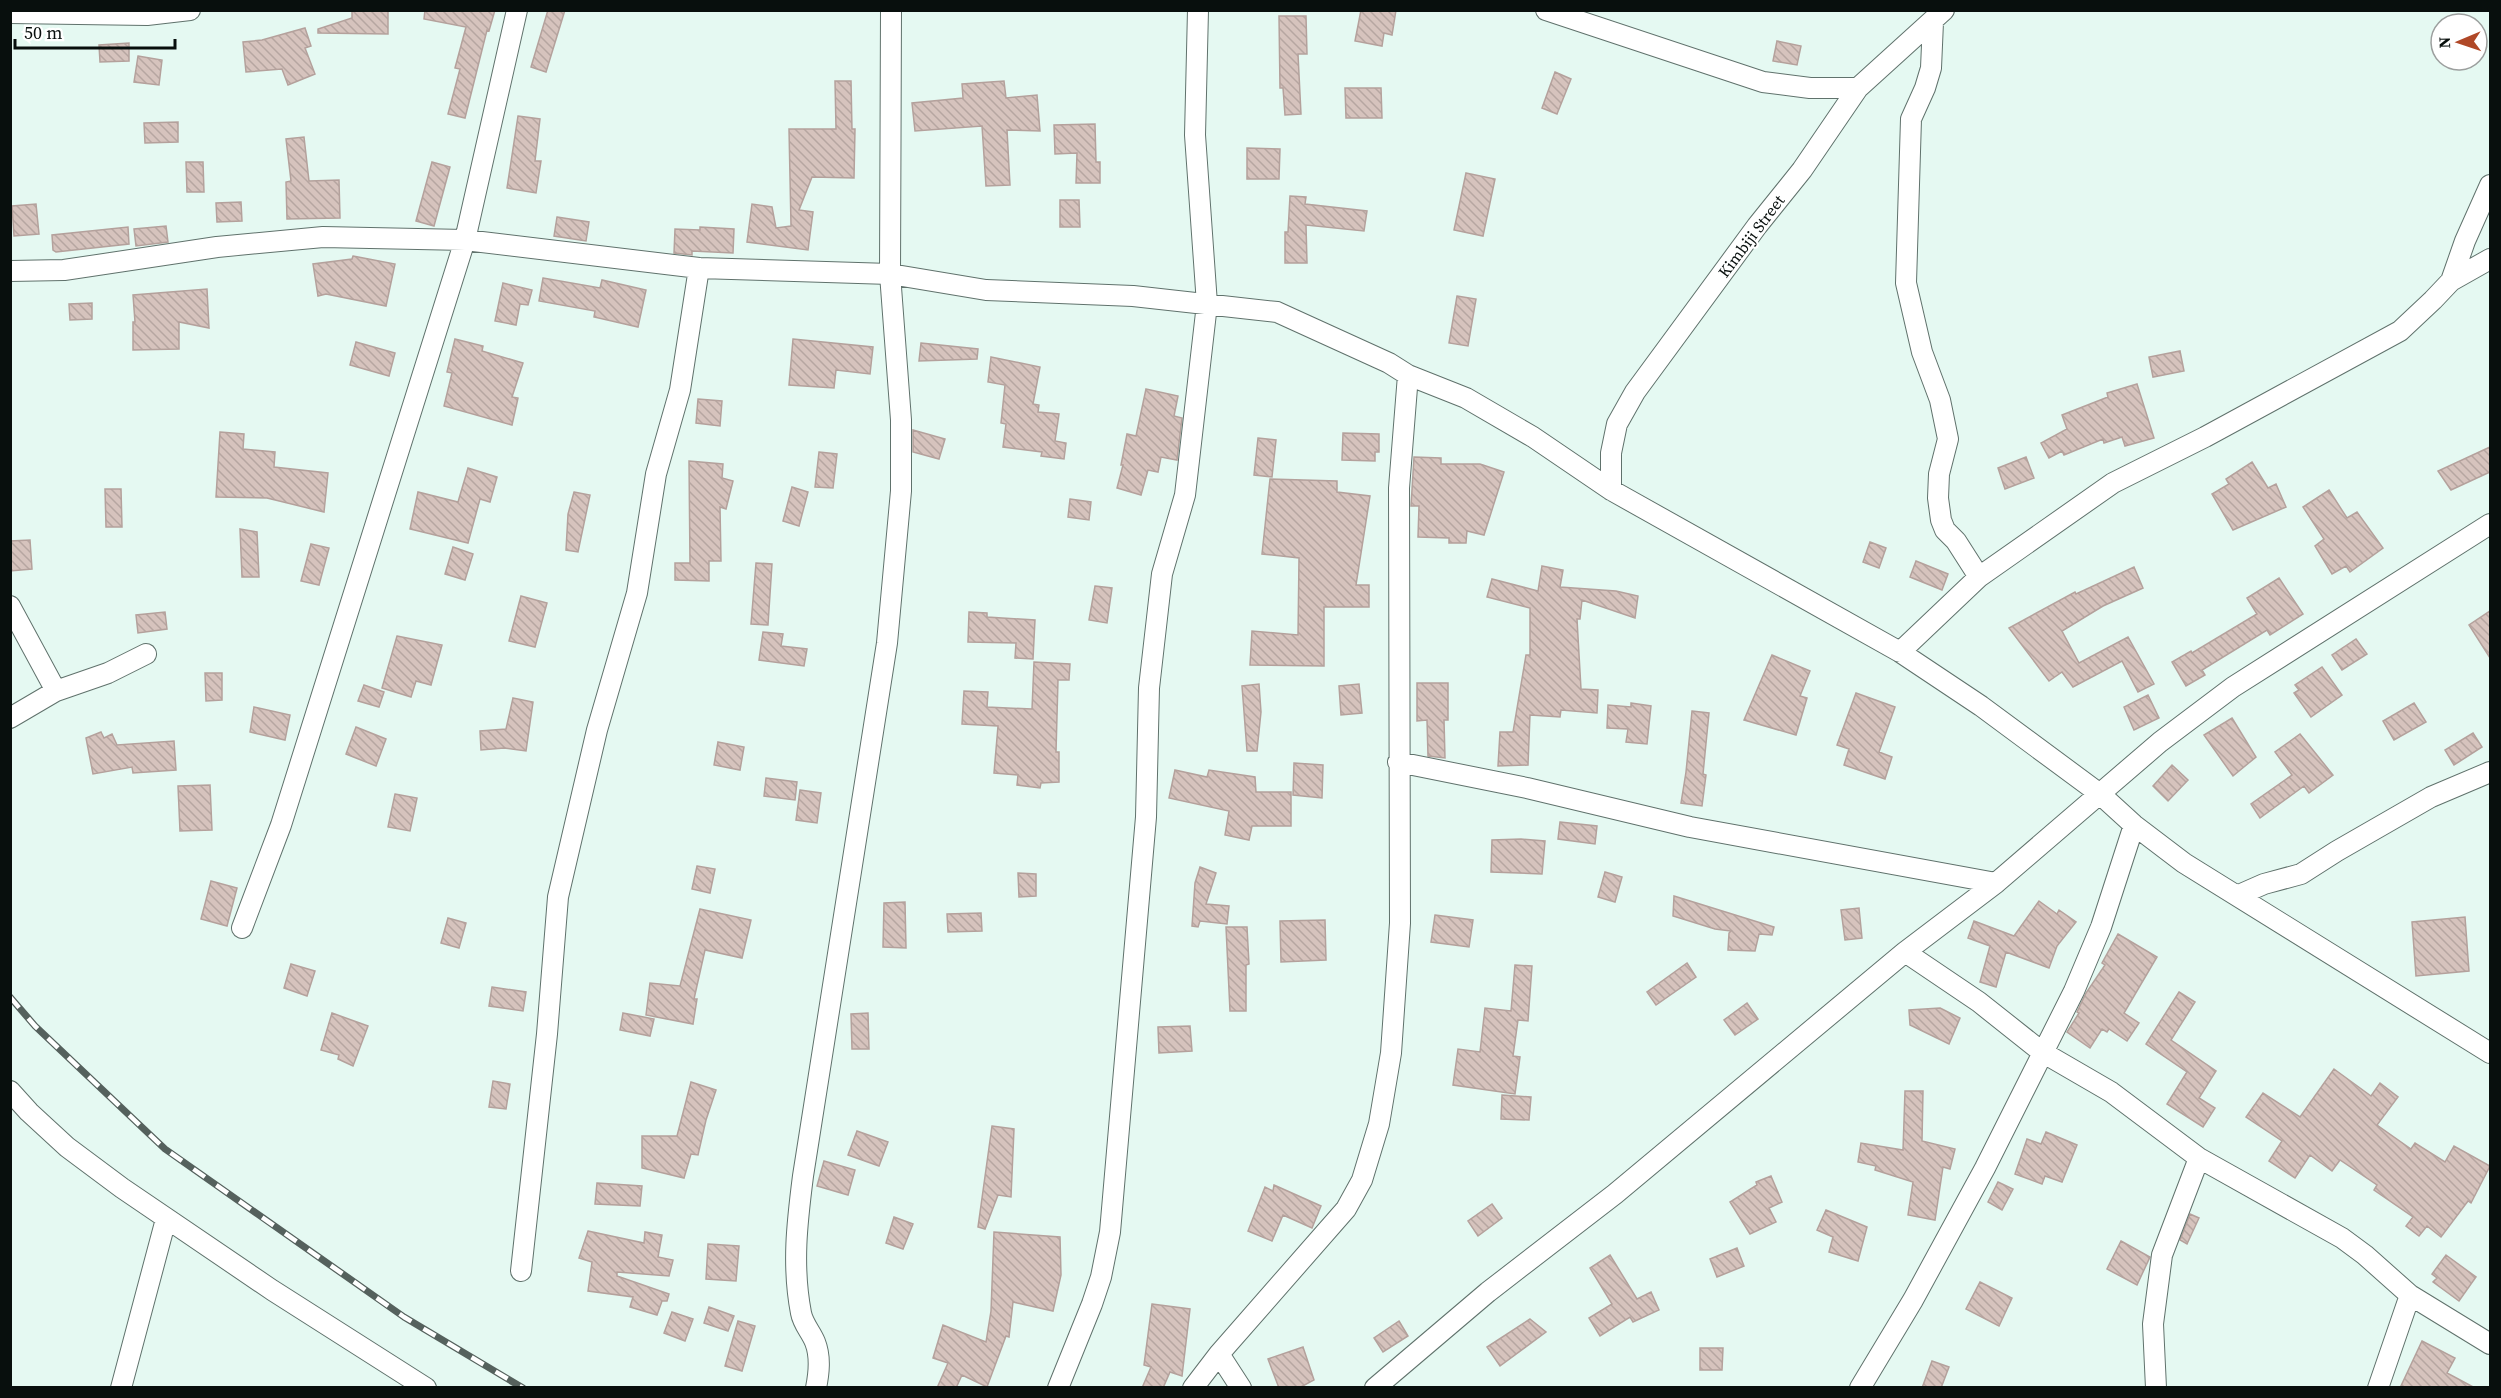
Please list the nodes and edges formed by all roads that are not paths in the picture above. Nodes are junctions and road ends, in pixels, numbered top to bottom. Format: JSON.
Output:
{"nodes":[{"id":1,"x":190,"y":10,"type":"edge"},
{"id":2,"x":517,"y":10,"type":"edge"},
{"id":3,"x":891,"y":10,"type":"edge"},
{"id":4,"x":1198,"y":10,"type":"edge"},
{"id":5,"x":1546,"y":10,"type":"edge"},
{"id":6,"x":10,"y":13,"type":"edge"},
{"id":7,"x":1939,"y":16,"type":"edge"},
{"id":8,"x":1858,"y":88,"type":"junction"},
{"id":9,"x":2490,"y":185,"type":"edge"},
{"id":10,"x":465,"y":240,"type":"junction"},
{"id":11,"x":2490,"y":259,"type":"edge"},
{"id":12,"x":699,"y":268,"type":"junction"},
{"id":13,"x":10,"y":271,"type":"edge"},
{"id":14,"x":890,"y":274,"type":"junction"},
{"id":15,"x":2451,"y":280,"type":"junction"},
{"id":16,"x":1207,"y":304,"type":"junction"},
{"id":17,"x":1408,"y":375,"type":"junction"},
{"id":18,"x":1611,"y":490,"type":"junction"},
{"id":19,"x":2490,"y":524,"type":"edge"},
{"id":20,"x":1979,"y":577,"type":"junction"},
{"id":21,"x":10,"y":606,"type":"edge"},
{"id":22,"x":1900,"y":652,"type":"junction"},
{"id":23,"x":146,"y":654,"type":"dead end"},
{"id":24,"x":56,"y":691,"type":"junction"},
{"id":25,"x":10,"y":718,"type":"edge"},
{"id":26,"x":1398,"y":762,"type":"junction"},
{"id":27,"x":2490,"y":772,"type":"edge"},
{"id":28,"x":2100,"y":794,"type":"junction"},
{"id":29,"x":2134,"y":825,"type":"junction"},
{"id":30,"x":1996,"y":883,"type":"junction"},
{"id":31,"x":2239,"y":895,"type":"junction"},
{"id":32,"x":242,"y":928,"type":"dead end"},
{"id":33,"x":1905,"y":952,"type":"junction"},
{"id":34,"x":2042,"y":1052,"type":"junction"},
{"id":35,"x":2490,"y":1053,"type":"edge"},
{"id":36,"x":10,"y":1091,"type":"edge"},
{"id":37,"x":2199,"y":1158,"type":"junction"},
{"id":38,"x":166,"y":1219,"type":"junction"},
{"id":39,"x":521,"y":1271,"type":"dead end"},
{"id":40,"x":2410,"y":1295,"type":"junction"},
{"id":41,"x":2490,"y":1344,"type":"edge"},
{"id":42,"x":1219,"y":1354,"type":"junction"},
{"id":43,"x":1380,"y":1386,"type":"edge"},
{"id":44,"x":121,"y":1388,"type":"edge"},
{"id":45,"x":426,"y":1388,"type":"edge"},
{"id":46,"x":816,"y":1388,"type":"edge"},
{"id":47,"x":1058,"y":1388,"type":"edge"},
{"id":48,"x":1193,"y":1388,"type":"edge"},
{"id":49,"x":1241,"y":1388,"type":"edge"},
{"id":50,"x":1860,"y":1388,"type":"edge"},
{"id":51,"x":2156,"y":1388,"type":"edge"},
{"id":52,"x":2378,"y":1388,"type":"edge"}],
"edges":[{"from":1,"to":6,"type":"street"},
{"from":2,"to":10,"type":"street"},
{"from":3,"to":14,"type":"street"},
{"from":4,"to":16,"type":"street"},
{"from":5,"to":8,"type":"street"},
{"from":7,"to":8,"type":"street","name":"Kimbiji Street"},
{"from":7,"to":20,"type":"street"},
{"from":8,"to":18,"type":"street","name":"Kimbiji Street"},
{"from":9,"to":15,"type":"street"},
{"from":10,"to":12,"type":"street"},
{"from":10,"to":13,"type":"street"},
{"from":10,"to":32,"type":"street"},
{"from":11,"to":15,"type":"street"},
{"from":12,"to":14,"type":"street"},
{"from":12,"to":39,"type":"street"},
{"from":14,"to":16,"type":"street"},
{"from":14,"to":46,"type":"street"},
{"from":15,"to":20,"type":"street"},
{"from":16,"to":17,"type":"street"},
{"from":16,"to":47,"type":"street"},
{"from":17,"to":18,"type":"street"},
{"from":17,"to":26,"type":"street"},
{"from":18,"to":22,"type":"street"},
{"from":19,"to":28,"type":"street"},
{"from":20,"to":22,"type":"street"},
{"from":21,"to":24,"type":"street"},
{"from":22,"to":28,"type":"street"},
{"from":23,"to":24,"type":"street"},
{"from":24,"to":25,"type":"street"},
{"from":26,"to":30,"type":"street"},
{"from":26,"to":42,"type":"street"},
{"from":27,"to":31,"type":"street"},
{"from":28,"to":29,"type":"street"},
{"from":28,"to":30,"type":"street"},
{"from":29,"to":31,"type":"street"},
{"from":29,"to":34,"type":"street"},
{"from":30,"to":33,"type":"street"},
{"from":31,"to":35,"type":"street"},
{"from":33,"to":34,"type":"street"},
{"from":33,"to":43,"type":"street"},
{"from":34,"to":37,"type":"street"},
{"from":34,"to":50,"type":"street"},
{"from":36,"to":38,"type":"street"},
{"from":37,"to":40,"type":"street"},
{"from":37,"to":51,"type":"street"},
{"from":38,"to":44,"type":"street"},
{"from":38,"to":45,"type":"street"},
{"from":40,"to":41,"type":"street"},
{"from":40,"to":52,"type":"street"},
{"from":42,"to":48,"type":"street"},
{"from":42,"to":49,"type":"street"}]}
